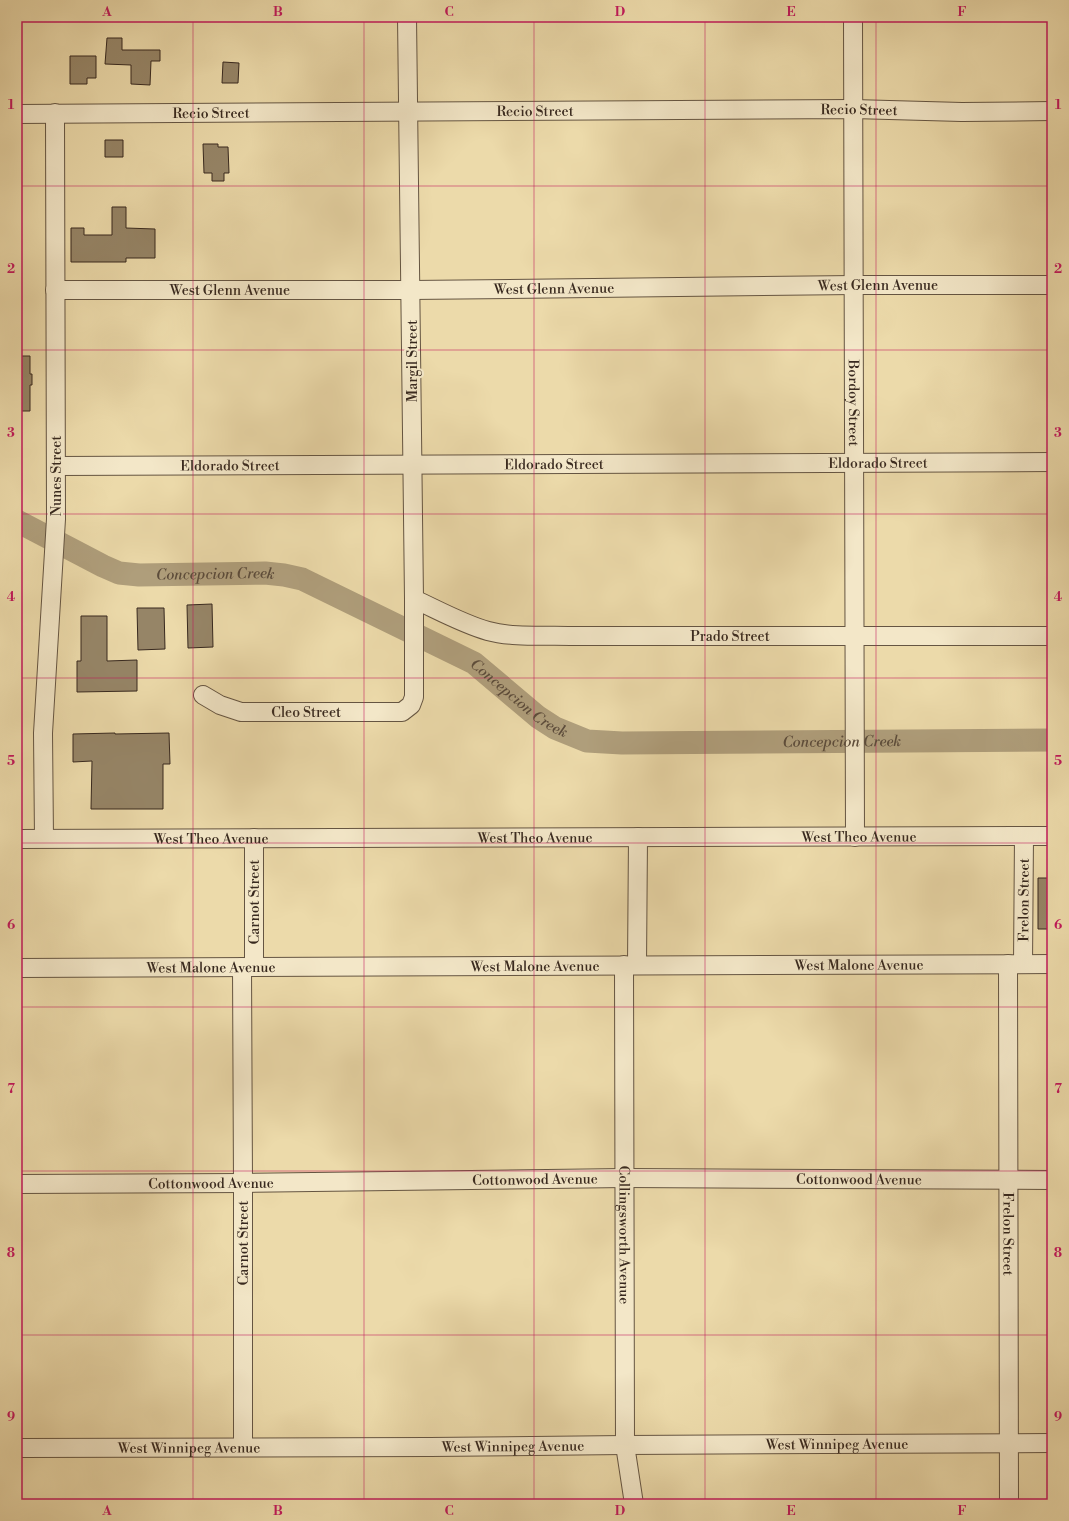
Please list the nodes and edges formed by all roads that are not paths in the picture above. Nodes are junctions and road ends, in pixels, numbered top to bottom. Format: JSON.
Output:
{"nodes":[{"id":1,"x":407,"y":17,"type":"edge"},
{"id":2,"x":853,"y":17,"type":"edge"},
{"id":3,"x":853,"y":109,"type":"junction"},
{"id":4,"x":1052,"y":111,"type":"edge"},
{"id":5,"x":408,"y":112,"type":"junction"},
{"id":6,"x":55,"y":113,"type":"junction"},
{"id":7,"x":17,"y":114,"type":"edge"},
{"id":8,"x":854,"y":285,"type":"junction"},
{"id":9,"x":1052,"y":285,"type":"edge"},
{"id":10,"x":55,"y":290,"type":"junction"},
{"id":11,"x":411,"y":290,"type":"junction"},
{"id":12,"x":854,"y":462,"type":"junction"},
{"id":13,"x":1052,"y":462,"type":"edge"},
{"id":14,"x":56,"y":466,"type":"junction"},
{"id":15,"x":413,"y":466,"type":"junction"},
{"id":16,"x":414,"y":606,"type":"junction"},
{"id":17,"x":855,"y":636,"type":"junction"},
{"id":18,"x":1052,"y":636,"type":"edge"},
{"id":19,"x":204,"y":695,"type":"dead end"},
{"id":20,"x":411,"y":705,"type":"joint"},
{"id":21,"x":855,"y":836,"type":"junction"},
{"id":22,"x":1024,"y":836,"type":"junction"},
{"id":23,"x":1052,"y":836,"type":"edge"},
{"id":24,"x":638,"y":837,"type":"junction"},
{"id":25,"x":17,"y":838,"type":"edge"},
{"id":26,"x":44,"y":838,"type":"junction"},
{"id":27,"x":254,"y":838,"type":"junction"},
{"id":28,"x":1015,"y":964,"type":"junction"},
{"id":29,"x":1052,"y":964,"type":"edge"},
{"id":30,"x":631,"y":965,"type":"junction"},
{"id":31,"x":248,"y":967,"type":"junction"},
{"id":32,"x":17,"y":968,"type":"edge"},
{"id":33,"x":624,"y":1178,"type":"junction"},
{"id":34,"x":1008,"y":1180,"type":"junction"},
{"id":35,"x":1052,"y":1180,"type":"edge"},
{"id":36,"x":244,"y":1183,"type":"junction"},
{"id":37,"x":17,"y":1184,"type":"edge"},
{"id":38,"x":1008,"y":1442,"type":"junction"},
{"id":39,"x":1052,"y":1443,"type":"edge"},
{"id":40,"x":625,"y":1445,"type":"junction"},
{"id":41,"x":243,"y":1447,"type":"junction"},
{"id":42,"x":17,"y":1448,"type":"edge"},
{"id":43,"x":634,"y":1504,"type":"edge"},
{"id":44,"x":1009,"y":1504,"type":"edge"}],
"edges":[{"from":1,"to":5,"type":"street","name":"Margil Street"},
{"from":2,"to":3,"type":"street","name":"Bordoy Street"},
{"from":3,"to":4,"type":"street","name":"Recio Street"},
{"from":3,"to":5,"type":"street","name":"Recio Street"},
{"from":3,"to":8,"type":"street","name":"Bordoy Street"},
{"from":5,"to":6,"type":"street","name":"Recio Street"},
{"from":5,"to":11,"type":"street","name":"Margil Street"},
{"from":6,"to":7,"type":"street","name":"Recio Street"},
{"from":6,"to":10,"type":"street","name":"Nunes Street"},
{"from":8,"to":9,"type":"street","name":"West Glenn Avenue"},
{"from":8,"to":11,"type":"street","name":"West Glenn Avenue"},
{"from":8,"to":12,"type":"street","name":"Bordoy Street"},
{"from":10,"to":11,"type":"street","name":"West Glenn Avenue"},
{"from":10,"to":14,"type":"street","name":"Nunes Street"},
{"from":11,"to":15,"type":"street","name":"Margil Street"},
{"from":12,"to":13,"type":"street","name":"Eldorado Street"},
{"from":12,"to":15,"type":"street","name":"Eldorado Street"},
{"from":12,"to":17,"type":"street","name":"Bordoy Street"},
{"from":14,"to":15,"type":"street","name":"Eldorado Street"},
{"from":14,"to":26,"type":"street","name":"Nunes Street"},
{"from":15,"to":16,"type":"street","name":"Margil Street"},
{"from":16,"to":17,"type":"street","name":"Prado Street"},
{"from":16,"to":20,"type":"street","name":"Margil Street"},
{"from":17,"to":18,"type":"street","name":"Prado Street"},
{"from":17,"to":21,"type":"street","name":"Bordoy Street"},
{"from":19,"to":20,"type":"street","name":"Cleo Street"},
{"from":21,"to":22,"type":"street","name":"West Theo Avenue"},
{"from":21,"to":24,"type":"street","name":"West Theo Avenue"},
{"from":22,"to":23,"type":"street","name":"West Theo Avenue"},
{"from":22,"to":28,"type":"street","name":"Frelon Street"},
{"from":24,"to":27,"type":"street","name":"West Theo Avenue"},
{"from":24,"to":30,"type":"street","name":"Collingsworth Avenue"},
{"from":25,"to":26,"type":"street","name":"West Theo Avenue"},
{"from":26,"to":27,"type":"street","name":"West Theo Avenue"},
{"from":27,"to":31,"type":"street","name":"Carnot Street"},
{"from":28,"to":29,"type":"street","name":"West Malone Avenue"},
{"from":28,"to":30,"type":"street","name":"West Malone Avenue"},
{"from":28,"to":34,"type":"street","name":"Frelon Street"},
{"from":30,"to":31,"type":"street","name":"West Malone Avenue"},
{"from":30,"to":33,"type":"street","name":"Collingsworth Avenue"},
{"from":31,"to":32,"type":"street","name":"West Malone Avenue"},
{"from":31,"to":36,"type":"street","name":"Carnot Street"},
{"from":33,"to":34,"type":"street","name":"Cottonwood Avenue"},
{"from":33,"to":36,"type":"street","name":"Cottonwood Avenue"},
{"from":33,"to":40,"type":"street","name":"Collingsworth Avenue"},
{"from":34,"to":35,"type":"street","name":"Cottonwood Avenue"},
{"from":34,"to":38,"type":"street","name":"Frelon Street"},
{"from":36,"to":37,"type":"street","name":"Cottonwood Avenue"},
{"from":36,"to":41,"type":"street","name":"Carnot Street"},
{"from":38,"to":39,"type":"street","name":"West Winnipeg Avenue"},
{"from":38,"to":40,"type":"street","name":"West Winnipeg Avenue"},
{"from":38,"to":44,"type":"street","name":"Frelon Street"},
{"from":40,"to":41,"type":"street","name":"West Winnipeg Avenue"},
{"from":40,"to":43,"type":"street","name":"Collingsworth Avenue"},
{"from":41,"to":42,"type":"street","name":"West Winnipeg Avenue"}]}
